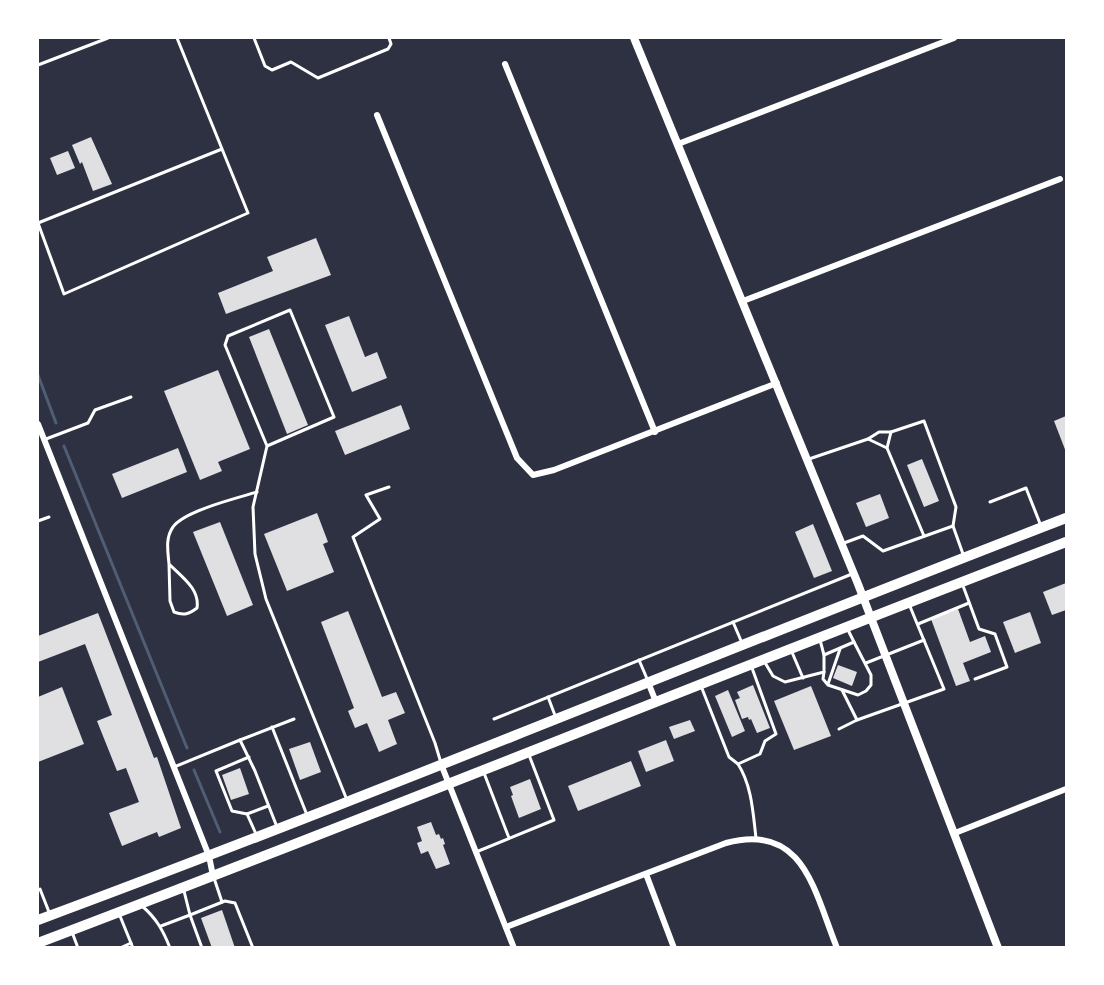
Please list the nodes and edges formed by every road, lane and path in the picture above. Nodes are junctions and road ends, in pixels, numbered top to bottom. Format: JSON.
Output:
{"nodes":[{"id":1,"x":108,"y":38,"type":"edge"},
{"id":2,"x":177,"y":38,"type":"edge"},
{"id":3,"x":254,"y":38,"type":"edge"},
{"id":4,"x":388,"y":38,"type":"edge"},
{"id":5,"x":634,"y":38,"type":"edge"},
{"id":6,"x":954,"y":38,"type":"edge"},
{"id":7,"x":505,"y":64,"type":"dead end"},
{"id":8,"x":38,"y":66,"type":"edge"},
{"id":9,"x":377,"y":115,"type":"dead end"},
{"id":10,"x":678,"y":144,"type":"junction"},
{"id":11,"x":222,"y":149,"type":"junction"},
{"id":12,"x":1060,"y":179,"type":"dead end"},
{"id":13,"x":743,"y":301,"type":"junction"},
{"id":14,"x":777,"y":383,"type":"junction"},
{"id":15,"x":131,"y":397,"type":"dead end"},
{"id":16,"x":38,"y":423,"type":"edge"},
{"id":17,"x":654,"y":432,"type":"junction"},
{"id":18,"x":891,"y":432,"type":"junction"},
{"id":19,"x":868,"y":439,"type":"junction"},
{"id":20,"x":44,"y":440,"type":"junction"},
{"id":21,"x":267,"y":446,"type":"junction"},
{"id":22,"x":887,"y":448,"type":"junction"},
{"id":23,"x":807,"y":459,"type":"junction"},
{"id":24,"x":389,"y":487,"type":"dead end"},
{"id":25,"x":257,"y":492,"type":"junction"},
{"id":26,"x":990,"y":502,"type":"dead end"},
{"id":27,"x":49,"y":517,"type":"dead end"},
{"id":28,"x":1066,"y":518,"type":"edge"},
{"id":29,"x":38,"y":521,"type":"edge"},
{"id":30,"x":953,"y":526,"type":"junction"},
{"id":31,"x":1042,"y":528,"type":"junction"},
{"id":32,"x":924,"y":536,"type":"junction"},
{"id":33,"x":1066,"y":542,"type":"edge"},
{"id":34,"x":842,"y":544,"type":"junction"},
{"id":35,"x":964,"y":558,"type":"junction"},
{"id":36,"x":169,"y":564,"type":"junction"},
{"id":37,"x":854,"y":574,"type":"junction"},
{"id":38,"x":961,"y":582,"type":"junction"},
{"id":39,"x":863,"y":597,"type":"junction"},
{"id":40,"x":909,"y":602,"type":"junction"},
{"id":41,"x":969,"y":603,"type":"junction"},
{"id":42,"x":871,"y":616,"type":"junction"},
{"id":43,"x":733,"y":622,"type":"junction"},
{"id":44,"x":918,"y":624,"type":"junction"},
{"id":45,"x":846,"y":626,"type":"junction"},
{"id":46,"x":819,"y":637,"type":"junction"},
{"id":47,"x":924,"y":640,"type":"junction"},
{"id":48,"x":854,"y":642,"type":"junction"},
{"id":49,"x":742,"y":644,"type":"junction"},
{"id":50,"x":790,"y":648,"type":"junction"},
{"id":51,"x":840,"y":649,"type":"junction"},
{"id":52,"x":886,"y":654,"type":"junction"},
{"id":53,"x":824,"y":655,"type":"junction"},
{"id":54,"x":763,"y":659,"type":"junction"},
{"id":55,"x":639,"y":660,"type":"junction"},
{"id":56,"x":866,"y":663,"type":"junction"},
{"id":57,"x":750,"y":664,"type":"junction"},
{"id":58,"x":824,"y":672,"type":"junction"},
{"id":59,"x":803,"y":678,"type":"junction"},
{"id":60,"x":975,"y":679,"type":"dead end"},
{"id":61,"x":648,"y":682,"type":"junction"},
{"id":62,"x":700,"y":685,"type":"junction"},
{"id":63,"x":828,"y":685,"type":"junction"},
{"id":64,"x":842,"y":690,"type":"junction"},
{"id":65,"x":548,"y":697,"type":"junction"},
{"id":66,"x":656,"y":702,"type":"junction"},
{"id":67,"x":905,"y":704,"type":"junction"},
{"id":68,"x":556,"y":718,"type":"junction"},
{"id":69,"x":294,"y":719,"type":"dead end"},
{"id":70,"x":494,"y":719,"type":"dead end"},
{"id":71,"x":857,"y":720,"type":"junction"},
{"id":72,"x":272,"y":727,"type":"junction"},
{"id":73,"x":839,"y":729,"type":"dead end"},
{"id":74,"x":240,"y":740,"type":"junction"},
{"id":75,"x":528,"y":753,"type":"junction"},
{"id":76,"x":249,"y":757,"type":"junction"},
{"id":77,"x":441,"y":764,"type":"junction"},
{"id":78,"x":738,"y":764,"type":"junction"},
{"id":79,"x":174,"y":767,"type":"junction"},
{"id":80,"x":483,"y":771,"type":"junction"},
{"id":81,"x":449,"y":785,"type":"junction"},
{"id":82,"x":1066,"y":789,"type":"edge"},
{"id":83,"x":347,"y":802,"type":"junction"},
{"id":84,"x":269,"y":806,"type":"junction"},
{"id":85,"x":247,"y":814,"type":"junction"},
{"id":86,"x":308,"y":817,"type":"junction"},
{"id":87,"x":278,"y":829,"type":"junction"},
{"id":88,"x":955,"y":833,"type":"junction"},
{"id":89,"x":257,"y":837,"type":"junction"},
{"id":90,"x":509,"y":838,"type":"junction"},
{"id":91,"x":756,"y":838,"type":"junction"},
{"id":92,"x":476,"y":852,"type":"junction"},
{"id":93,"x":209,"y":856,"type":"junction"},
{"id":94,"x":646,"y":874,"type":"junction"},
{"id":95,"x":213,"y":877,"type":"junction"},
{"id":96,"x":184,"y":888,"type":"junction"},
{"id":97,"x":38,"y":890,"type":"edge"},
{"id":98,"x":222,"y":902,"type":"junction"},
{"id":99,"x":140,"y":904,"type":"junction"},
{"id":100,"x":119,"y":913,"type":"junction"},
{"id":101,"x":51,"y":915,"type":"junction"},
{"id":102,"x":190,"y":915,"type":"junction"},
{"id":103,"x":38,"y":920,"type":"edge"},
{"id":104,"x":161,"y":927,"type":"junction"},
{"id":105,"x":506,"y":927,"type":"junction"},
{"id":106,"x":71,"y":930,"type":"junction"},
{"id":107,"x":38,"y":943,"type":"edge"},
{"id":108,"x":131,"y":943,"type":"junction"},
{"id":109,"x":78,"y":948,"type":"edge"},
{"id":110,"x":120,"y":948,"type":"edge"},
{"id":111,"x":133,"y":948,"type":"edge"},
{"id":112,"x":170,"y":948,"type":"edge"},
{"id":113,"x":202,"y":948,"type":"edge"},
{"id":114,"x":253,"y":948,"type":"edge"},
{"id":115,"x":514,"y":948,"type":"edge"},
{"id":116,"x":674,"y":948,"type":"edge"},
{"id":117,"x":837,"y":948,"type":"edge"},
{"id":118,"x":998,"y":948,"type":"edge"}],
"edges":[{"from":1,"to":8,"type":"lane"},
{"from":2,"to":11,"type":"lane"},
{"from":3,"to":4,"type":"lane"},
{"from":5,"to":10,"type":"street"},
{"from":6,"to":10,"type":"street"},
{"from":7,"to":17,"type":"street"},
{"from":9,"to":17,"type":"street"},
{"from":10,"to":13,"type":"street"},
{"from":11,"to":11,"type":"lane"},
{"from":12,"to":13,"type":"street"},
{"from":13,"to":14,"type":"street"},
{"from":14,"to":17,"type":"street"},
{"from":14,"to":23,"type":"street"},
{"from":15,"to":20,"type":"lane"},
{"from":16,"to":20,"type":"street"},
{"from":18,"to":19,"type":"lane"},
{"from":18,"to":22,"type":"lane"},
{"from":18,"to":30,"type":"lane"},
{"from":19,"to":22,"type":"lane"},
{"from":19,"to":23,"type":"lane"},
{"from":20,"to":79,"type":"street"},
{"from":21,"to":21,"type":"lane"},
{"from":21,"to":25,"type":"lane"},
{"from":22,"to":32,"type":"lane"},
{"from":23,"to":34,"type":"street"},
{"from":24,"to":77,"type":"lane"},
{"from":25,"to":36,"type":"lane"},
{"from":25,"to":83,"type":"lane"},
{"from":26,"to":31,"type":"lane"},
{"from":27,"to":29,"type":"lane"},
{"from":28,"to":31,"type":"main road"},
{"from":30,"to":32,"type":"lane"},
{"from":30,"to":35,"type":"lane"},
{"from":31,"to":35,"type":"main road"},
{"from":32,"to":34,"type":"lane"},
{"from":33,"to":38,"type":"main road"},
{"from":34,"to":37,"type":"street"},
{"from":35,"to":39,"type":"main road"},
{"from":36,"to":36,"type":"lane"},
{"from":37,"to":39,"type":"street"},
{"from":37,"to":43,"type":"lane"},
{"from":38,"to":40,"type":"main road"},
{"from":38,"to":41,"type":"lane"},
{"from":39,"to":42,"type":"street"},
{"from":39,"to":49,"type":"main road"},
{"from":40,"to":42,"type":"main road"},
{"from":40,"to":44,"type":"lane"},
{"from":41,"to":44,"type":"lane"},
{"from":41,"to":60,"type":"lane"},
{"from":42,"to":45,"type":"main road"},
{"from":42,"to":52,"type":"street"},
{"from":43,"to":49,"type":"lane"},
{"from":43,"to":55,"type":"lane"},
{"from":44,"to":47,"type":"lane"},
{"from":45,"to":46,"type":"main road"},
{"from":45,"to":48,"type":"lane"},
{"from":46,"to":50,"type":"main road"},
{"from":46,"to":53,"type":"lane"},
{"from":47,"to":52,"type":"lane"},
{"from":47,"to":67,"type":"lane"},
{"from":48,"to":51,"type":"lane"},
{"from":48,"to":56,"type":"lane"},
{"from":49,"to":61,"type":"main road"},
{"from":50,"to":54,"type":"main road"},
{"from":50,"to":59,"type":"lane"},
{"from":51,"to":53,"type":"lane"},
{"from":51,"to":63,"type":"lane"},
{"from":52,"to":56,"type":"lane"},
{"from":52,"to":67,"type":"street"},
{"from":53,"to":58,"type":"lane"},
{"from":54,"to":57,"type":"main road"},
{"from":54,"to":59,"type":"lane"},
{"from":55,"to":61,"type":"lane"},
{"from":55,"to":65,"type":"lane"},
{"from":56,"to":64,"type":"lane"},
{"from":57,"to":62,"type":"main road"},
{"from":57,"to":78,"type":"lane"},
{"from":58,"to":59,"type":"lane"},
{"from":58,"to":63,"type":"lane"},
{"from":61,"to":66,"type":"street"},
{"from":61,"to":68,"type":"main road"},
{"from":62,"to":66,"type":"main road"},
{"from":62,"to":78,"type":"lane"},
{"from":63,"to":64,"type":"lane"},
{"from":64,"to":71,"type":"lane"},
{"from":65,"to":68,"type":"lane"},
{"from":65,"to":70,"type":"lane"},
{"from":66,"to":75,"type":"main road"},
{"from":67,"to":71,"type":"lane"},
{"from":67,"to":88,"type":"street"},
{"from":68,"to":77,"type":"main road"},
{"from":69,"to":72,"type":"lane"},
{"from":71,"to":73,"type":"lane"},
{"from":72,"to":74,"type":"lane"},
{"from":72,"to":86,"type":"lane"},
{"from":74,"to":76,"type":"lane"},
{"from":74,"to":79,"type":"lane"},
{"from":75,"to":80,"type":"main road"},
{"from":75,"to":90,"type":"lane"},
{"from":76,"to":84,"type":"lane"},
{"from":76,"to":85,"type":"lane"},
{"from":77,"to":81,"type":"street"},
{"from":77,"to":83,"type":"main road"},
{"from":78,"to":91,"type":"lane"},
{"from":79,"to":93,"type":"street"},
{"from":80,"to":81,"type":"main road"},
{"from":80,"to":90,"type":"lane"},
{"from":81,"to":92,"type":"street"},
{"from":81,"to":95,"type":"main road"},
{"from":82,"to":88,"type":"street"},
{"from":83,"to":86,"type":"main road"},
{"from":84,"to":85,"type":"lane"},
{"from":84,"to":87,"type":"lane"},
{"from":85,"to":89,"type":"lane"},
{"from":86,"to":87,"type":"main road"},
{"from":87,"to":89,"type":"main road"},
{"from":88,"to":118,"type":"street"},
{"from":89,"to":93,"type":"main road"},
{"from":90,"to":92,"type":"lane"},
{"from":91,"to":94,"type":"street"},
{"from":91,"to":117,"type":"street"},
{"from":92,"to":105,"type":"street"},
{"from":93,"to":95,"type":"street"},
{"from":93,"to":101,"type":"main road"},
{"from":94,"to":105,"type":"street"},
{"from":94,"to":116,"type":"street"},
{"from":95,"to":96,"type":"main road"},
{"from":95,"to":98,"type":"lane"},
{"from":96,"to":99,"type":"main road"},
{"from":96,"to":102,"type":"lane"},
{"from":97,"to":101,"type":"lane"},
{"from":98,"to":102,"type":"lane"},
{"from":98,"to":114,"type":"lane"},
{"from":99,"to":100,"type":"main road"},
{"from":99,"to":104,"type":"lane"},
{"from":100,"to":106,"type":"main road"},
{"from":100,"to":108,"type":"lane"},
{"from":101,"to":103,"type":"main road"},
{"from":102,"to":104,"type":"lane"},
{"from":102,"to":113,"type":"lane"},
{"from":104,"to":112,"type":"lane"},
{"from":105,"to":115,"type":"street"},
{"from":106,"to":107,"type":"main road"},
{"from":106,"to":109,"type":"lane"},
{"from":108,"to":110,"type":"lane"},
{"from":108,"to":111,"type":"lane"}]}
